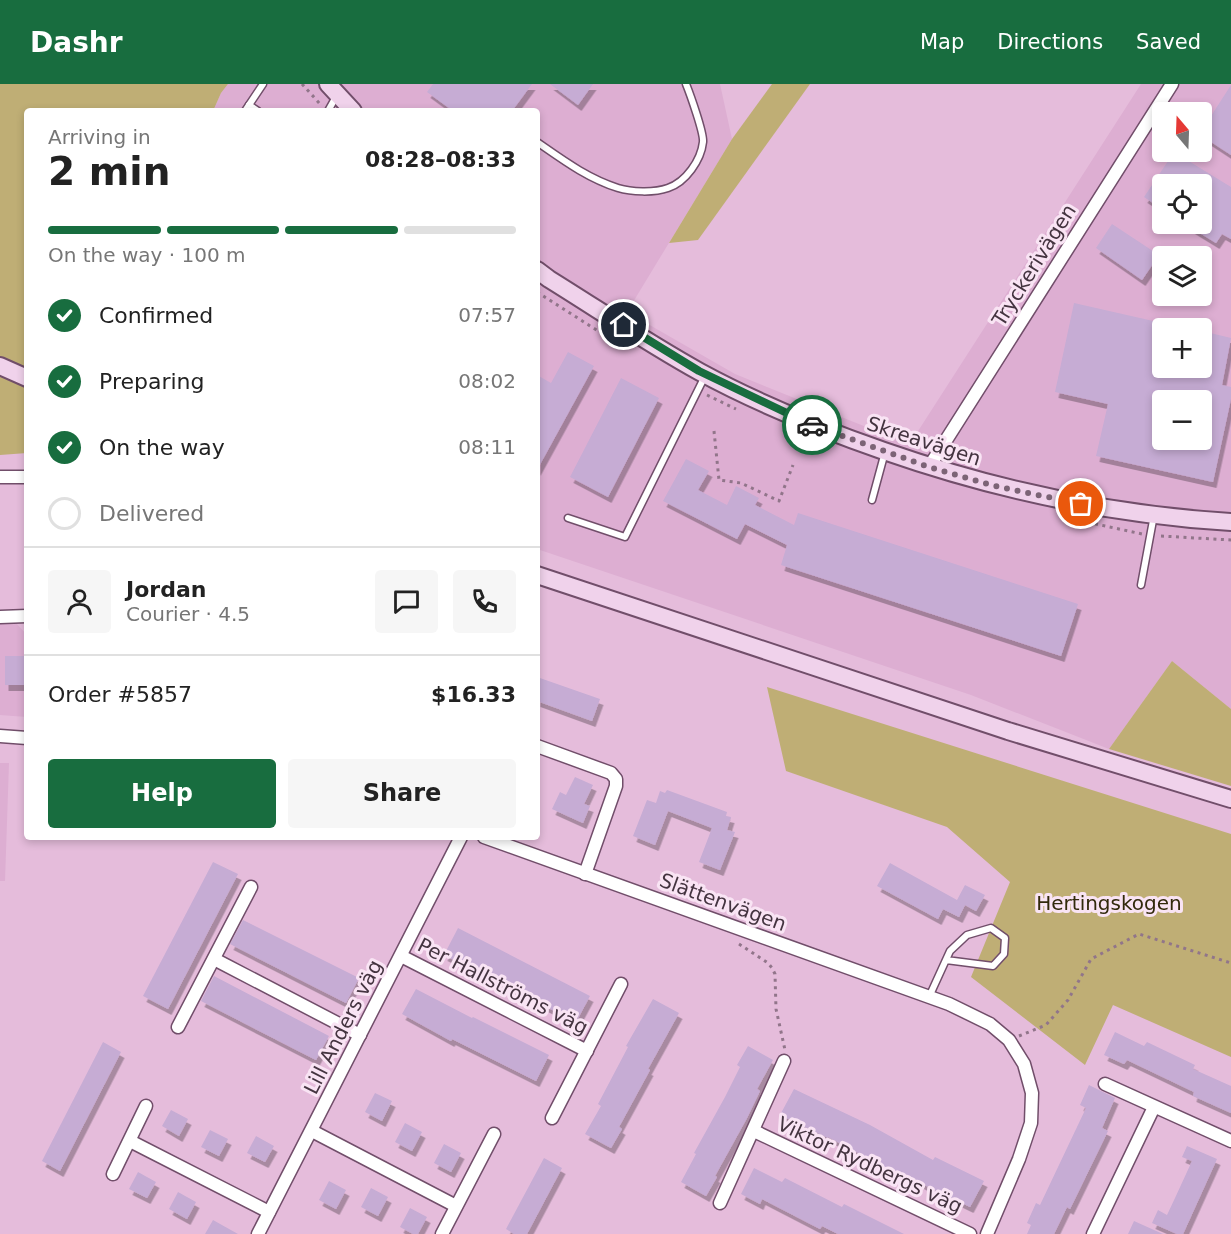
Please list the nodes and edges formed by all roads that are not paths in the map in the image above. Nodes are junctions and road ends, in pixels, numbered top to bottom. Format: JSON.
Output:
{"nodes":[{"id":1,"x":263,"y":84,"type":"edge"},
{"id":2,"x":686,"y":84,"type":"edge"},
{"id":3,"x":1172,"y":84,"type":"edge"},
{"id":4,"x":332,"y":89,"type":"edge"},
{"id":5,"x":249,"y":105,"type":"junction"},
{"id":6,"x":247,"y":108,"type":"edge"},
{"id":7,"x":254,"y":108,"type":"edge"},
{"id":8,"x":328,"y":108,"type":"edge"},
{"id":9,"x":350,"y":108,"type":"edge"},
{"id":10,"x":540,"y":144,"type":"edge"},
{"id":11,"x":540,"y":272,"type":"edge"},
{"id":12,"x":0,"y":366,"type":"edge"},
{"id":13,"x":706,"y":375,"type":"junction"},
{"id":14,"x":24,"y":377,"type":"edge"},
{"id":15,"x":885,"y":451,"type":"junction"},
{"id":16,"x":929,"y":467,"type":"junction"},
{"id":17,"x":0,"y":477,"type":"edge"},
{"id":18,"x":24,"y":477,"type":"edge"},
{"id":19,"x":872,"y":500,"type":"dead end"},
{"id":20,"x":1154,"y":515,"type":"junction"},
{"id":21,"x":568,"y":518,"type":"dead end"},
{"id":22,"x":1231,"y":522,"type":"edge"},
{"id":23,"x":540,"y":576,"type":"edge"},
{"id":24,"x":1141,"y":585,"type":"dead end"},
{"id":25,"x":24,"y":616,"type":"edge"},
{"id":26,"x":0,"y":618,"type":"edge"},
{"id":27,"x":0,"y":736,"type":"edge"},
{"id":28,"x":24,"y":738,"type":"edge"},
{"id":29,"x":540,"y":747,"type":"edge"},
{"id":30,"x":1231,"y":799,"type":"edge"},
{"id":31,"x":459,"y":840,"type":"edge"},
{"id":32,"x":492,"y":840,"type":"edge"},
{"id":33,"x":585,"y":874,"type":"junction"},
{"id":34,"x":250,"y":887,"type":"dead end"},
{"id":35,"x":401,"y":956,"type":"junction"},
{"id":36,"x":214,"y":959,"type":"junction"},
{"id":37,"x":946,"y":960,"type":"junction"},
{"id":38,"x":621,"y":984,"type":"dead end"},
{"id":39,"x":929,"y":997,"type":"junction"},
{"id":40,"x":178,"y":1027,"type":"dead end"},
{"id":41,"x":360,"y":1035,"type":"junction"},
{"id":42,"x":587,"y":1051,"type":"junction"},
{"id":43,"x":784,"y":1061,"type":"road end"},
{"id":44,"x":1105,"y":1084,"type":"dead end"},
{"id":45,"x":146,"y":1106,"type":"dead end"},
{"id":46,"x":1154,"y":1107,"type":"junction"},
{"id":47,"x":552,"y":1118,"type":"dead end"},
{"id":48,"x":312,"y":1131,"type":"junction"},
{"id":49,"x":754,"y":1131,"type":"junction"},
{"id":50,"x":494,"y":1134,"type":"dead end"},
{"id":51,"x":130,"y":1141,"type":"junction"},
{"id":52,"x":1231,"y":1141,"type":"edge"},
{"id":53,"x":113,"y":1174,"type":"dead end"},
{"id":54,"x":720,"y":1203,"type":"dead end"},
{"id":55,"x":456,"y":1206,"type":"junction"},
{"id":56,"x":269,"y":1212,"type":"junction"},
{"id":57,"x":258,"y":1234,"type":"edge"},
{"id":58,"x":442,"y":1234,"type":"edge"},
{"id":59,"x":970,"y":1234,"type":"edge"},
{"id":60,"x":987,"y":1234,"type":"edge"},
{"id":61,"x":1093,"y":1234,"type":"edge"}],
"edges":[{"from":1,"to":5,"type":"lane"},
{"from":2,"to":10,"type":"lane"},
{"from":3,"to":16,"type":"street","name":"Tryckerivägen"},
{"from":4,"to":8,"type":"lane"},
{"from":4,"to":9,"type":"street"},
{"from":5,"to":6,"type":"lane"},
{"from":5,"to":7,"type":"lane"},
{"from":11,"to":13,"type":"street","name":"Skreavägen"},
{"from":12,"to":14,"type":"street"},
{"from":13,"to":15,"type":"street","name":"Skreavägen"},
{"from":13,"to":21,"type":"lane"},
{"from":15,"to":16,"type":"street","name":"Skreavägen"},
{"from":15,"to":19,"type":"lane"},
{"from":16,"to":20,"type":"street","name":"Skreavägen"},
{"from":17,"to":18,"type":"street"},
{"from":20,"to":22,"type":"street","name":"Skreavägen"},
{"from":20,"to":24,"type":"lane"},
{"from":23,"to":30,"type":"street"},
{"from":25,"to":26,"type":"street"},
{"from":27,"to":28,"type":"street"},
{"from":29,"to":33,"type":"street"},
{"from":31,"to":35,"type":"street","name":"Lill Anders väg"},
{"from":32,"to":33,"type":"street","name":"Slättenvägen"},
{"from":33,"to":39,"type":"street","name":"Slättenvägen"},
{"from":34,"to":36,"type":"street"},
{"from":35,"to":41,"type":"street","name":"Lill Anders väg"},
{"from":35,"to":42,"type":"street","name":"Per Hallströms väg"},
{"from":36,"to":40,"type":"street"},
{"from":36,"to":41,"type":"street"},
{"from":37,"to":37,"type":"lane"},
{"from":37,"to":39,"type":"lane"},
{"from":38,"to":42,"type":"street","name":"Per Hallströms väg"},
{"from":39,"to":60,"type":"street","name":"Slättenvägen"},
{"from":41,"to":48,"type":"street","name":"Lill Anders väg"},
{"from":42,"to":47,"type":"street","name":"Per Hallströms väg"},
{"from":43,"to":49,"type":"street","name":"Viktor Rydbergs väg"},
{"from":44,"to":46,"type":"street"},
{"from":45,"to":51,"type":"street"},
{"from":46,"to":52,"type":"street"},
{"from":46,"to":61,"type":"street"},
{"from":48,"to":55,"type":"street"},
{"from":48,"to":56,"type":"street","name":"Lill Anders väg"},
{"from":49,"to":54,"type":"street","name":"Viktor Rydbergs väg"},
{"from":49,"to":59,"type":"street","name":"Viktor Rydbergs väg"},
{"from":50,"to":55,"type":"street"},
{"from":51,"to":53,"type":"street"},
{"from":51,"to":56,"type":"street"},
{"from":55,"to":58,"type":"street"},
{"from":56,"to":57,"type":"street","name":"Lill Anders väg"}]}
